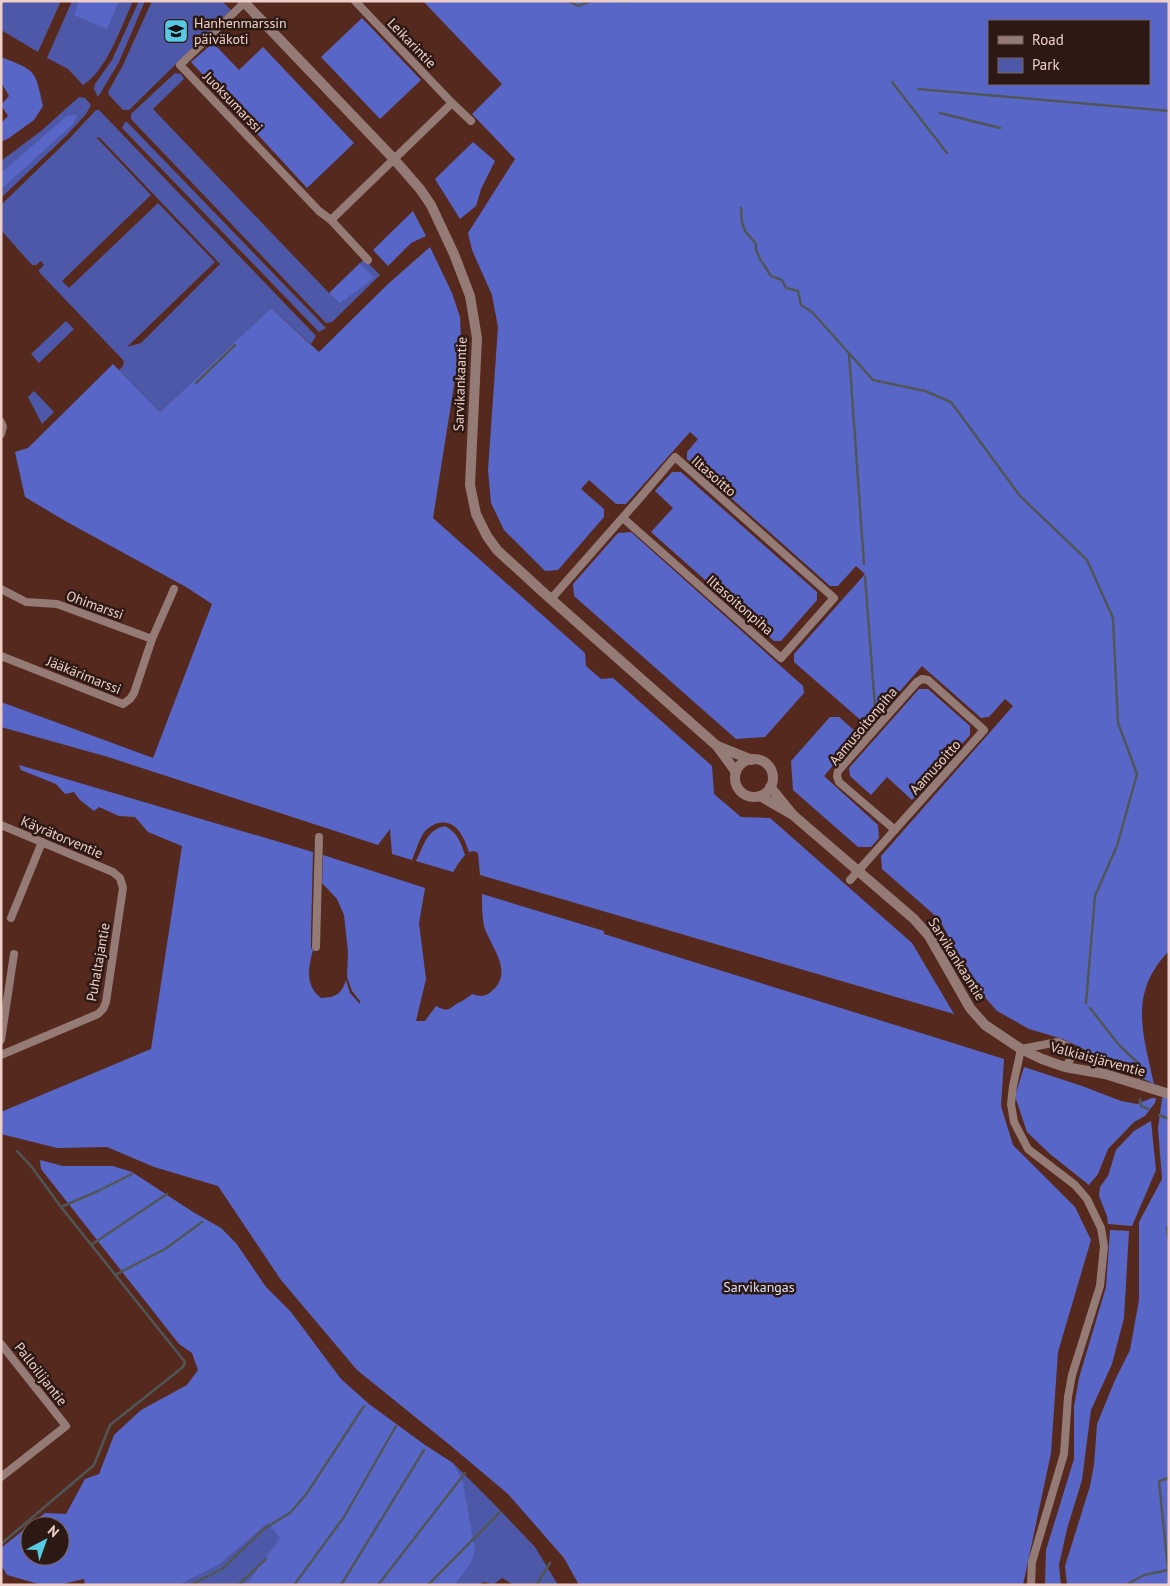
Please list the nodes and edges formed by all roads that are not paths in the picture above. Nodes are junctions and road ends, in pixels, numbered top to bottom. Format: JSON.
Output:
{"nodes":[{"id":1,"x":355,"y":1,"type":"edge"},
{"id":2,"x":245,"y":2,"type":"edge"},
{"id":3,"x":452,"y":103,"type":"junction"},
{"id":4,"x":471,"y":121,"type":"dead end"},
{"id":5,"x":393,"y":158,"type":"junction"},
{"id":6,"x":331,"y":220,"type":"junction"},
{"id":7,"x":368,"y":260,"type":"dead end"},
{"id":8,"x":1,"y":422,"type":"edge"},
{"id":9,"x":1,"y":434,"type":"edge"},
{"id":10,"x":623,"y":518,"type":"junction"},
{"id":11,"x":1,"y":589,"type":"edge"},
{"id":12,"x":174,"y":589,"type":"dead end"},
{"id":13,"x":834,"y":598,"type":"joint"},
{"id":14,"x":551,"y":599,"type":"junction"},
{"id":15,"x":152,"y":639,"type":"junction"},
{"id":16,"x":1,"y":656,"type":"edge"},
{"id":17,"x":922,"y":679,"type":"joint"},
{"id":18,"x":717,"y":746,"type":"junction"},
{"id":19,"x":752,"y":760,"type":"junction"},
{"id":20,"x":736,"y":772,"type":"junction"},
{"id":21,"x":770,"y":787,"type":"junction"},
{"id":22,"x":760,"y":796,"type":"junction"},
{"id":23,"x":794,"y":815,"type":"junction"},
{"id":24,"x":1,"y":825,"type":"edge"},
{"id":25,"x":895,"y":830,"type":"junction"},
{"id":26,"x":318,"y":837,"type":"dead end"},
{"id":27,"x":42,"y":842,"type":"junction"},
{"id":28,"x":858,"y":871,"type":"junction"},
{"id":29,"x":113,"y":872,"type":"joint"},
{"id":30,"x":850,"y":880,"type":"dead end"},
{"id":31,"x":11,"y":918,"type":"dead end"},
{"id":32,"x":316,"y":947,"type":"dead end"},
{"id":33,"x":14,"y":954,"type":"dead end"},
{"id":34,"x":1,"y":1041,"type":"edge"},
{"id":35,"x":1021,"y":1049,"type":"junction"},
{"id":36,"x":2,"y":1055,"type":"edge"},
{"id":37,"x":1065,"y":1067,"type":"junction"},
{"id":38,"x":1169,"y":1094,"type":"edge"},
{"id":39,"x":1,"y":1344,"type":"edge"},
{"id":40,"x":1,"y":1477,"type":"edge"},
{"id":41,"x":1031,"y":1585,"type":"edge"}],
"edges":[{"from":1,"to":3,"type":"street","name":"Leikarintie"},
{"from":2,"to":5,"type":"street","name":"Sarvikankaantie"},
{"from":2,"to":6,"type":"street","name":"Juoksumarssi"},
{"from":3,"to":4,"type":"street","name":"Leikarintie"},
{"from":3,"to":5,"type":"street"},
{"from":5,"to":6,"type":"street"},
{"from":5,"to":14,"type":"street","name":"Sarvikankaantie"},
{"from":6,"to":7,"type":"street","name":"Juoksumarssi"},
{"from":8,"to":9,"type":"street"},
{"from":10,"to":13,"type":"street","name":"Iltasoitonpiha"},
{"from":10,"to":13,"type":"street","name":"Iltasoitto"},
{"from":10,"to":14,"type":"street","name":"Iltasoitto"},
{"from":11,"to":15,"type":"street","name":"Ohimarssi"},
{"from":12,"to":15,"type":"street","name":"Jääkärimarssi"},
{"from":14,"to":18,"type":"street","name":"Sarvikankaantie"},
{"from":15,"to":16,"type":"street","name":"Jääkärimarssi"},
{"from":17,"to":25,"type":"street","name":"Aamusoitonpiha"},
{"from":17,"to":25,"type":"street","name":"Aamusoitto"},
{"from":18,"to":19,"type":"street","name":"Sarvikankaantie"},
{"from":18,"to":20,"type":"street","name":"Sarvikankaantie"},
{"from":19,"to":20,"type":"street"},
{"from":19,"to":21,"type":"street","name":"Sarvikankaantie"},
{"from":20,"to":22,"type":"street","name":"Sarvikankaantie"},
{"from":21,"to":22,"type":"street"},
{"from":21,"to":23,"type":"street","name":"Sarvikankaantie"},
{"from":22,"to":23,"type":"street","name":"Sarvikankaantie"},
{"from":23,"to":28,"type":"street","name":"Sarvikankaantie"},
{"from":24,"to":27,"type":"street","name":"Käyrätorventie"},
{"from":25,"to":28,"type":"street","name":"Aamusoitto"},
{"from":26,"to":32,"type":"street"},
{"from":27,"to":29,"type":"street","name":"Käyrätorventie"},
{"from":27,"to":31,"type":"street"},
{"from":28,"to":30,"type":"street","name":"Aamusoitto"},
{"from":28,"to":35,"type":"street","name":"Sarvikankaantie"},
{"from":29,"to":36,"type":"street","name":"Puhaltajantie"},
{"from":33,"to":34,"type":"street"},
{"from":34,"to":36,"type":"street"},
{"from":35,"to":37,"type":"street","name":"Valkiaisjärventie"},
{"from":35,"to":37,"type":"street"},
{"from":35,"to":41,"type":"street"},
{"from":37,"to":38,"type":"street","name":"Valkiaisjärventie"},
{"from":39,"to":40,"type":"street","name":"Palloilijantie"}]}
